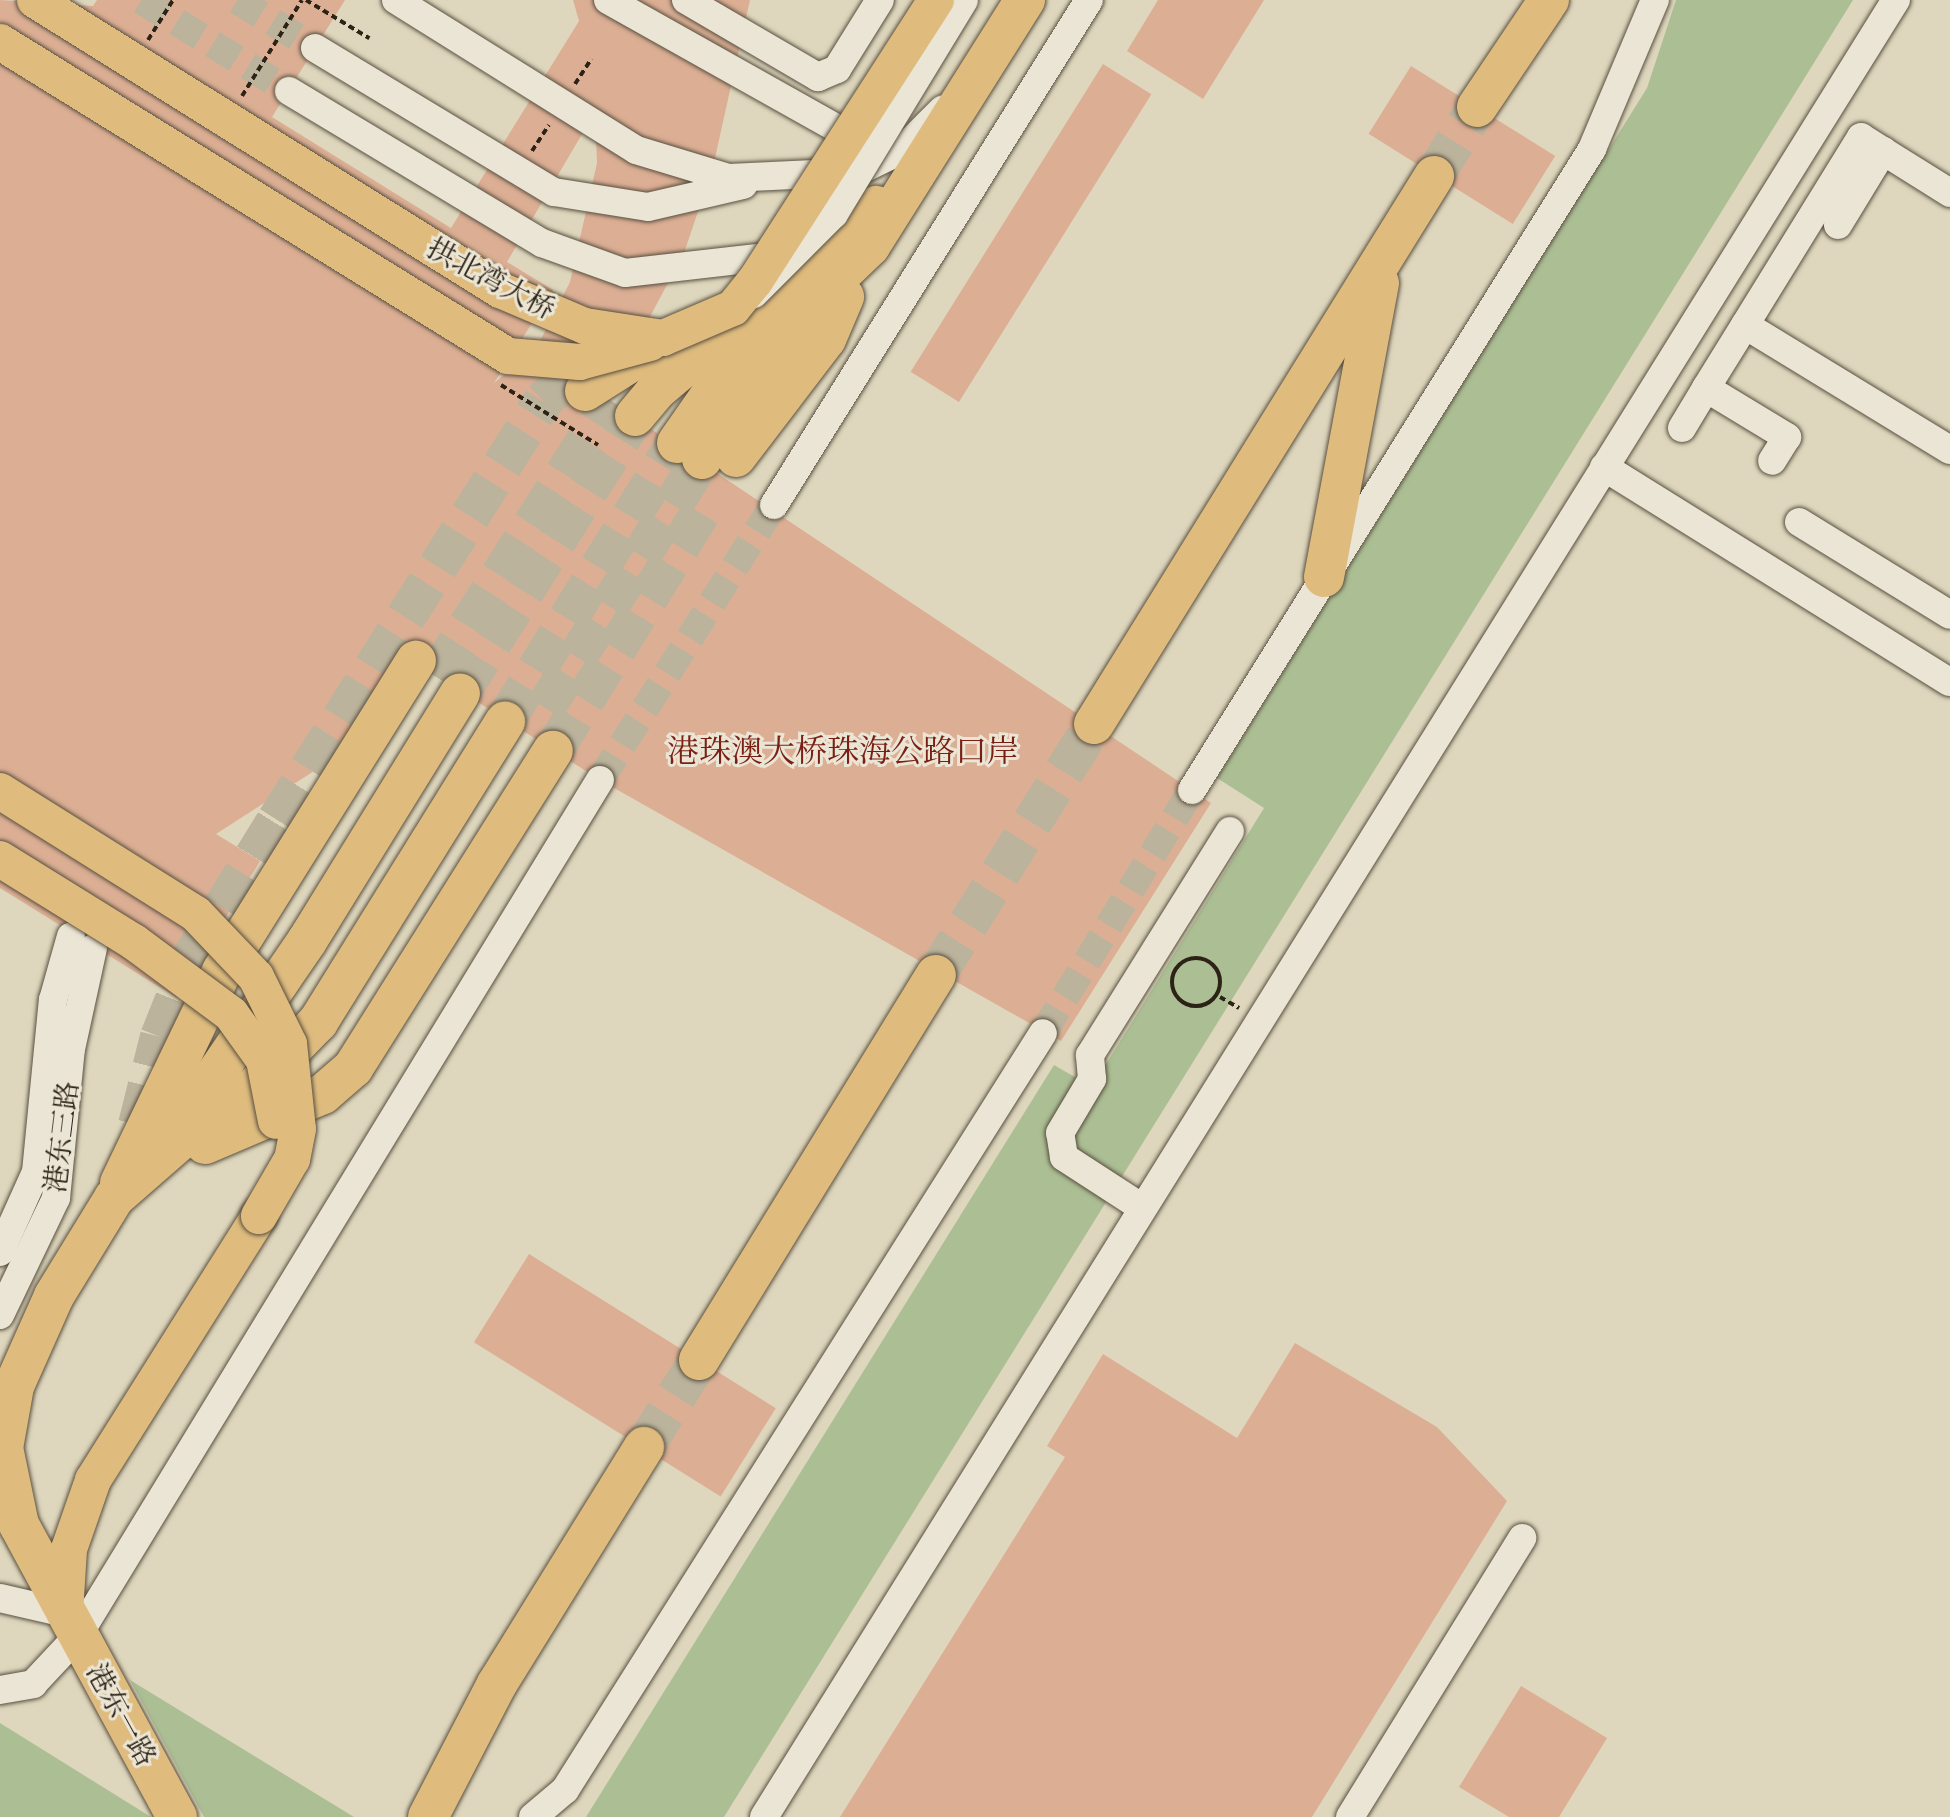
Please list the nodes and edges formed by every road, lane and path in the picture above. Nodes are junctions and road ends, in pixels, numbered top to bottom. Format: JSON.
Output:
{"nodes":[{"id":1,"x":35,"y":0,"type":"edge"},
{"id":2,"x":306,"y":0,"type":"edge"},
{"id":3,"x":396,"y":0,"type":"edge"},
{"id":4,"x":608,"y":0,"type":"edge"},
{"id":5,"x":686,"y":0,"type":"edge"},
{"id":6,"x":880,"y":0,"type":"edge"},
{"id":7,"x":936,"y":0,"type":"edge"},
{"id":8,"x":964,"y":0,"type":"edge"},
{"id":9,"x":1025,"y":0,"type":"edge"},
{"id":10,"x":1089,"y":0,"type":"edge"},
{"id":11,"x":1549,"y":0,"type":"edge"},
{"id":12,"x":1655,"y":0,"type":"edge"},
{"id":13,"x":1896,"y":0,"type":"edge"},
{"id":14,"x":369,"y":38,"type":"dead end"},
{"id":15,"x":0,"y":42,"type":"edge"},
{"id":16,"x":315,"y":48,"type":"tunnel mouth"},
{"id":17,"x":988,"y":63,"type":"junction"},
{"id":18,"x":289,"y":91,"type":"tunnel mouth"},
{"id":19,"x":1477,"y":107,"type":"tunnel mouth"},
{"id":20,"x":924,"y":128,"type":"junction"},
{"id":21,"x":1883,"y":151,"type":"junction"},
{"id":22,"x":1434,"y":176,"type":"tunnel mouth"},
{"id":23,"x":771,"y":179,"type":"junction"},
{"id":24,"x":1950,"y":193,"type":"edge"},
{"id":25,"x":893,"y":202,"type":"junction"},
{"id":26,"x":1838,"y":225,"type":"dead end"},
{"id":27,"x":1393,"y":242,"type":"junction"},
{"id":28,"x":812,"y":250,"type":"junction"},
{"id":29,"x":733,"y":308,"type":"junction"},
{"id":30,"x":1745,"y":325,"type":"junction"},
{"id":31,"x":679,"y":331,"type":"junction"},
{"id":32,"x":494,"y":381,"type":"dead end"},
{"id":33,"x":1706,"y":388,"type":"junction"},
{"id":34,"x":1682,"y":428,"type":"dead end"},
{"id":35,"x":598,"y":445,"type":"dead end"},
{"id":36,"x":1950,"y":450,"type":"edge"},
{"id":37,"x":1772,"y":461,"type":"dead end"},
{"id":38,"x":1604,"y":467,"type":"junction"},
{"id":39,"x":774,"y":505,"type":"tunnel mouth"},
{"id":40,"x":1799,"y":522,"type":"dead end"},
{"id":41,"x":1324,"y":577,"type":"junction"},
{"id":42,"x":1950,"y":615,"type":"edge"},
{"id":43,"x":1950,"y":682,"type":"edge"},
{"id":44,"x":1094,"y":724,"type":"tunnel mouth"},
{"id":45,"x":600,"y":780,"type":"tunnel mouth"},
{"id":46,"x":1192,"y":790,"type":"tunnel mouth"},
{"id":47,"x":0,"y":791,"type":"edge"},
{"id":48,"x":1230,"y":831,"type":"dead end"},
{"id":49,"x":0,"y":859,"type":"edge"},
{"id":50,"x":936,"y":975,"type":"tunnel mouth"},
{"id":51,"x":1187,"y":1001,"type":"joint"},
{"id":52,"x":1043,"y":1033,"type":"tunnel mouth"},
{"id":53,"x":152,"y":1162,"type":"junction"},
{"id":54,"x":114,"y":1198,"type":"junction"},
{"id":55,"x":1141,"y":1207,"type":"junction"},
{"id":56,"x":259,"y":1216,"type":"junction"},
{"id":57,"x":0,"y":1252,"type":"edge"},
{"id":58,"x":0,"y":1315,"type":"edge"},
{"id":59,"x":699,"y":1360,"type":"tunnel mouth"},
{"id":60,"x":644,"y":1447,"type":"tunnel mouth"},
{"id":61,"x":1522,"y":1538,"type":"dead end"},
{"id":62,"x":0,"y":1598,"type":"edge"},
{"id":63,"x":71,"y":1625,"type":"junction"},
{"id":64,"x":0,"y":1690,"type":"edge"},
{"id":65,"x":177,"y":1817,"type":"edge"},
{"id":66,"x":428,"y":1817,"type":"edge"},
{"id":67,"x":533,"y":1817,"type":"edge"},
{"id":68,"x":764,"y":1817,"type":"edge"},
{"id":69,"x":1350,"y":1817,"type":"edge"}],
"edges":[{"from":1,"to":31,"type":"main road","name":"拱北湾大桥","bridge":true},
{"from":2,"to":14,"type":"path"},
{"from":3,"to":23,"type":"street"},
{"from":4,"to":20,"type":"street"},
{"from":5,"to":6,"type":"street"},
{"from":7,"to":29,"type":"main road","bridge":true},
{"from":8,"to":29,"type":"street","bridge":true},
{"from":9,"to":17,"type":"highway"},
{"from":10,"to":39,"type":"street"},
{"from":11,"to":19,"type":"highway"},
{"from":12,"to":41,"type":"street"},
{"from":13,"to":38,"type":"street"},
{"from":15,"to":31,"type":"main road","bridge":true},
{"from":16,"to":23,"type":"street"},
{"from":17,"to":20,"type":"street"},
{"from":17,"to":25,"type":"highway"},
{"from":18,"to":28,"type":"street"},
{"from":20,"to":23,"type":"street"},
{"from":21,"to":24,"type":"street"},
{"from":21,"to":26,"type":"street"},
{"from":21,"to":30,"type":"street"},
{"from":22,"to":27,"type":"highway"},
{"from":25,"to":25,"type":"highway"},
{"from":25,"to":28,"type":"highway"},
{"from":25,"to":31,"type":"highway"},
{"from":27,"to":41,"type":"highway"},
{"from":27,"to":44,"type":"highway"},
{"from":28,"to":31,"type":"highway"},
{"from":29,"to":31,"type":"main road","bridge":true},
{"from":30,"to":33,"type":"street"},
{"from":30,"to":36,"type":"street"},
{"from":32,"to":35,"type":"path"},
{"from":33,"to":34,"type":"street"},
{"from":33,"to":37,"type":"street"},
{"from":38,"to":43,"type":"street"},
{"from":38,"to":55,"type":"street"},
{"from":40,"to":42,"type":"street"},
{"from":41,"to":46,"type":"street"},
{"from":45,"to":63,"type":"street"},
{"from":47,"to":56,"type":"main road","bridge":true},
{"from":48,"to":55,"type":"street"},
{"from":49,"to":56,"type":"main road","bridge":true},
{"from":50,"to":59,"type":"highway"},
{"from":51,"to":51,"type":"path"},
{"from":52,"to":67,"type":"street"},
{"from":53,"to":53,"type":"highway"},
{"from":53,"to":54,"type":"highway"},
{"from":54,"to":54,"type":"highway"},
{"from":54,"to":63,"type":"highway","name":"港东一路"},
{"from":55,"to":68,"type":"street"},
{"from":56,"to":63,"type":"main road"},
{"from":57,"to":58,"type":"street","name":"港东三路"},
{"from":60,"to":66,"type":"highway"},
{"from":61,"to":69,"type":"street"},
{"from":62,"to":63,"type":"street"},
{"from":63,"to":64,"type":"street"},
{"from":63,"to":65,"type":"highway","name":"港东一路"}]}
